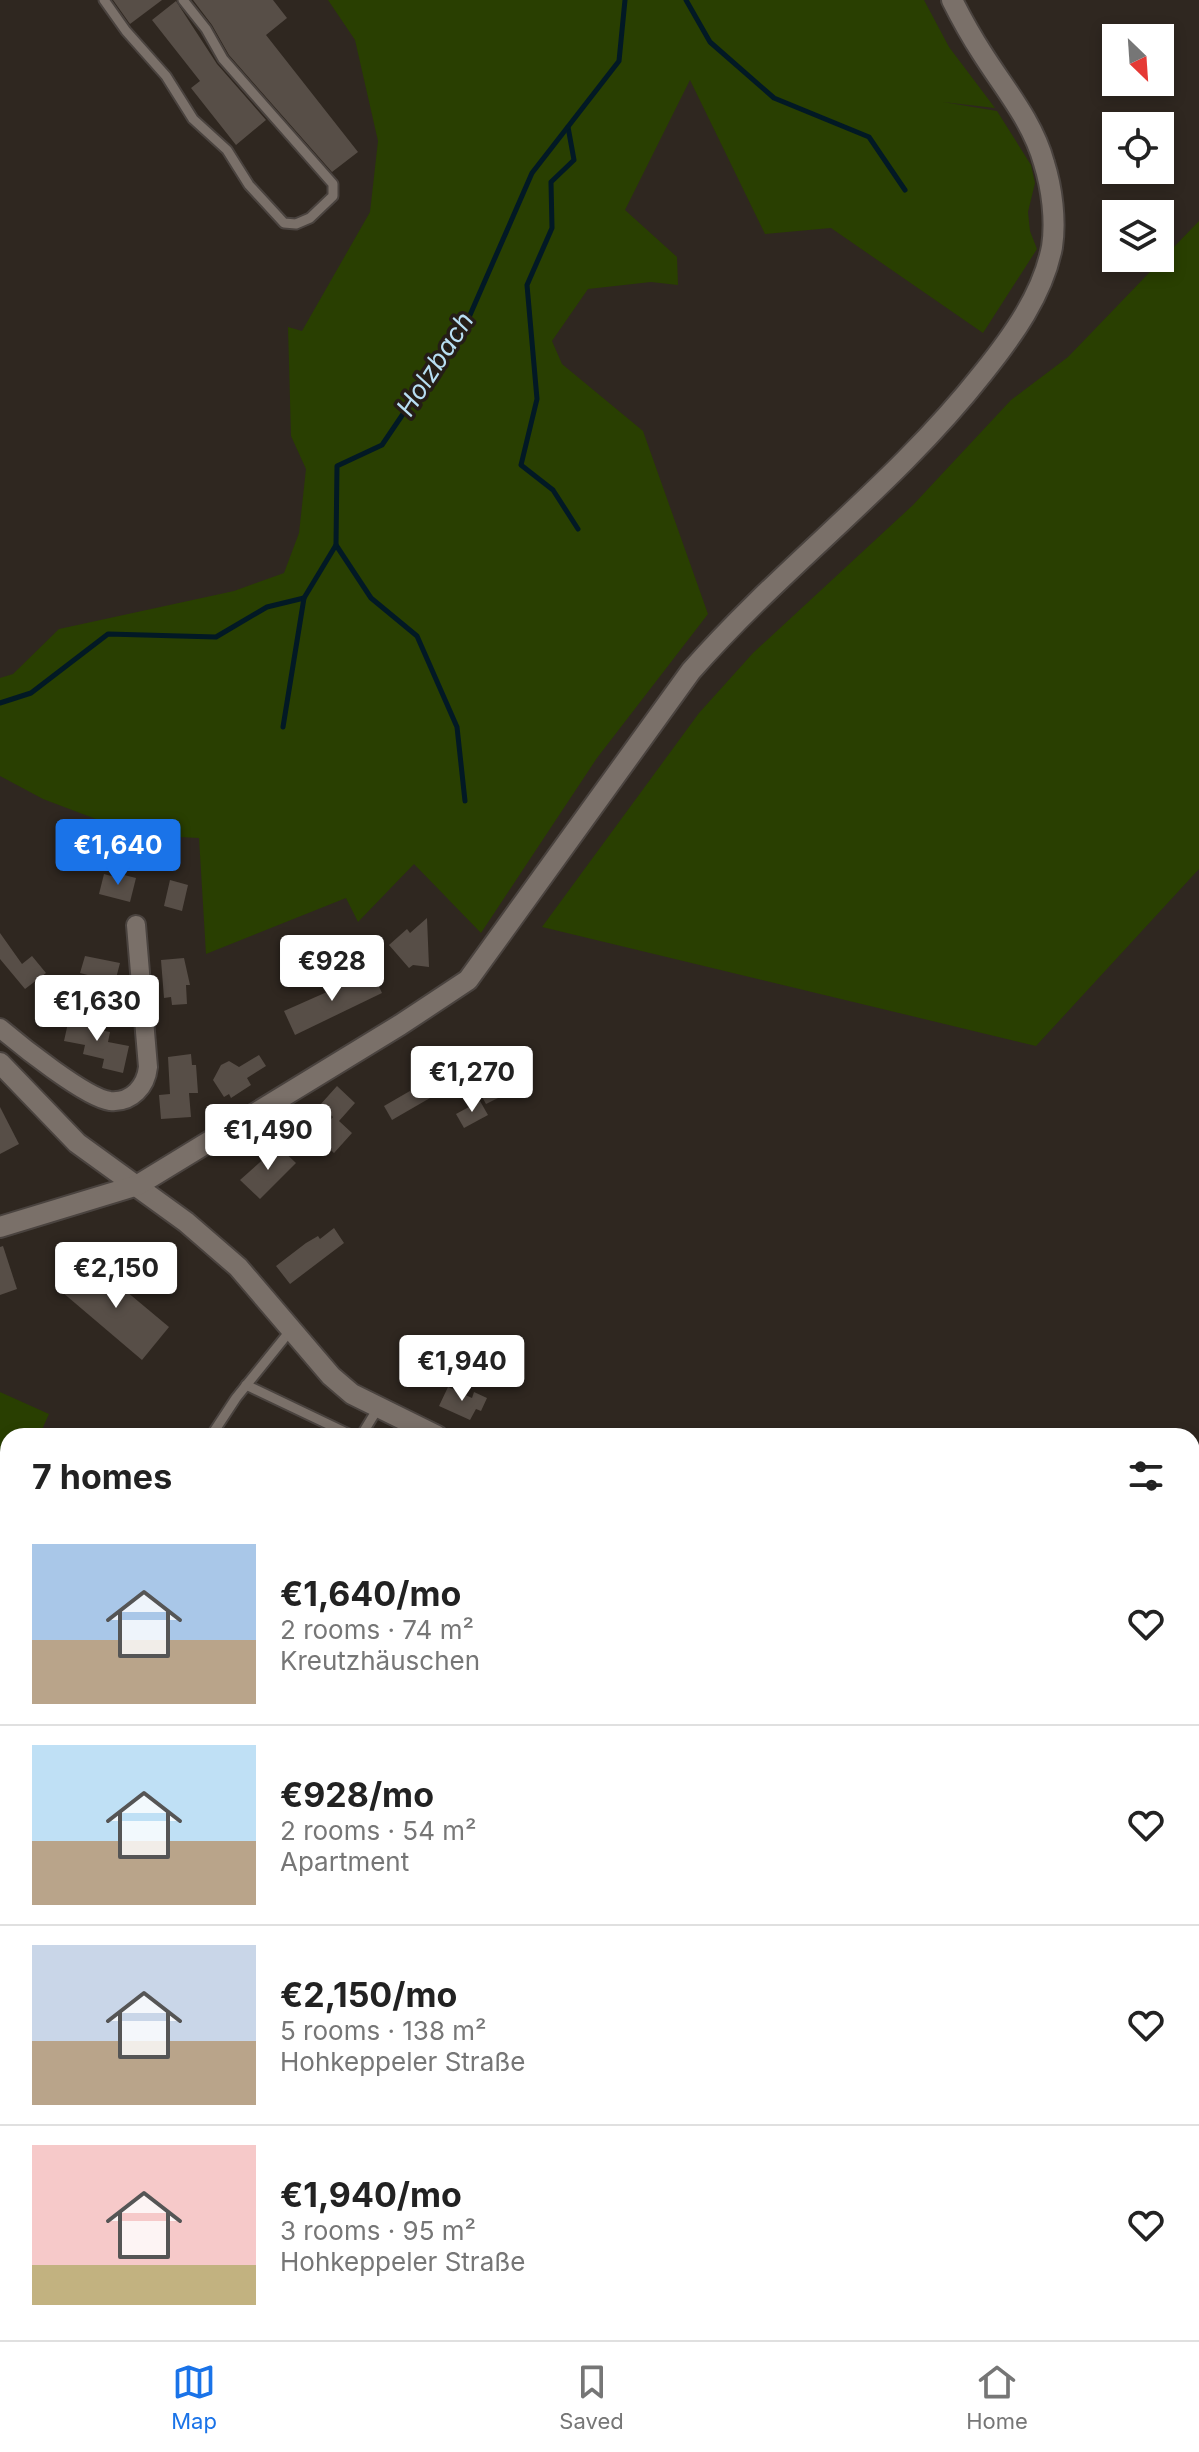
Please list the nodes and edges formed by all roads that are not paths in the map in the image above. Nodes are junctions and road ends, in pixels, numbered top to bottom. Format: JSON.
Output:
{"nodes":[{"id":1,"x":104,"y":0,"type":"edge"},
{"id":2,"x":183,"y":0,"type":"edge"},
{"id":3,"x":952,"y":0,"type":"edge"},
{"id":4,"x":136,"y":925,"type":"dead end"},
{"id":5,"x":0,"y":1028,"type":"edge"},
{"id":6,"x":0,"y":1063,"type":"edge"},
{"id":7,"x":138,"y":1185,"type":"junction"},
{"id":8,"x":0,"y":1227,"type":"edge"},
{"id":9,"x":290,"y":1331,"type":"junction"},
{"id":10,"x":246,"y":1385,"type":"junction"},
{"id":11,"x":378,"y":1408,"type":"junction"},
{"id":12,"x":216,"y":1428,"type":"edge"},
{"id":13,"x":336,"y":1428,"type":"edge"},
{"id":14,"x":366,"y":1428,"type":"edge"},
{"id":15,"x":420,"y":1428,"type":"edge"}],
"edges":[{"from":1,"to":2,"type":"lane"},
{"from":3,"to":7,"type":"street"},
{"from":4,"to":5,"type":"street"},
{"from":6,"to":7,"type":"street"},
{"from":7,"to":8,"type":"street"},
{"from":7,"to":9,"type":"street"},
{"from":9,"to":10,"type":"lane"},
{"from":9,"to":11,"type":"street"},
{"from":10,"to":12,"type":"lane"},
{"from":10,"to":13,"type":"lane"},
{"from":11,"to":14,"type":"lane"},
{"from":11,"to":15,"type":"street"}]}
